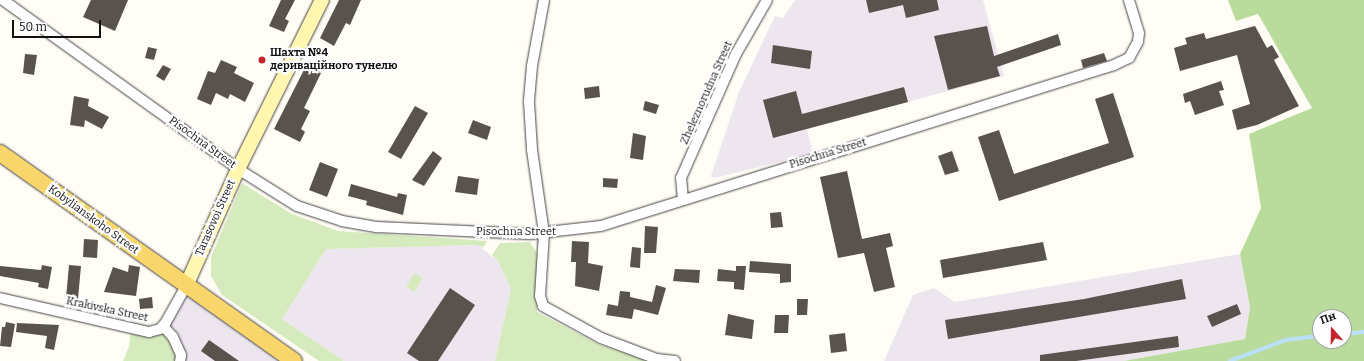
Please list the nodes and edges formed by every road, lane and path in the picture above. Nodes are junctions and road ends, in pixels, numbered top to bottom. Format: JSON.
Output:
{"nodes":[{"id":1,"x":3,"y":0,"type":"edge"},
{"id":2,"x":322,"y":0,"type":"edge"},
{"id":3,"x":544,"y":0,"type":"edge"},
{"id":4,"x":767,"y":0,"type":"edge"},
{"id":5,"x":1129,"y":0,"type":"edge"},
{"id":6,"x":0,"y":153,"type":"edge"},
{"id":7,"x":238,"y":169,"type":"junction"},
{"id":8,"x":682,"y":200,"type":"junction"},
{"id":9,"x":544,"y":233,"type":"junction"},
{"id":10,"x":186,"y":286,"type":"junction"},
{"id":11,"x":0,"y":298,"type":"edge"},
{"id":12,"x":163,"y":326,"type":"junction"},
{"id":13,"x":180,"y":361,"type":"edge"},
{"id":14,"x":294,"y":361,"type":"edge"},
{"id":15,"x":675,"y":361,"type":"edge"}],
"edges":[{"from":1,"to":7,"type":"street","name":"Pisochna Street"},
{"from":2,"to":7,"type":"street","name":"Tarasovoi Street"},
{"from":3,"to":9,"type":"street"},
{"from":4,"to":8,"type":"street","name":"Zheleznorudna Street"},
{"from":5,"to":8,"type":"street","name":"Pisochna Street"},
{"from":6,"to":10,"type":"main road","name":"Kobylianskoho Street"},
{"from":7,"to":9,"type":"street","name":"Pisochna Street"},
{"from":7,"to":10,"type":"street","name":"Tarasovoi Street"},
{"from":8,"to":9,"type":"street","name":"Pisochna Street"},
{"from":9,"to":15,"type":"street"},
{"from":10,"to":12,"type":"street","name":"Krakivska Street"},
{"from":10,"to":14,"type":"main road"},
{"from":11,"to":12,"type":"street","name":"Krakivska Street"},
{"from":12,"to":13,"type":"street"}]}
